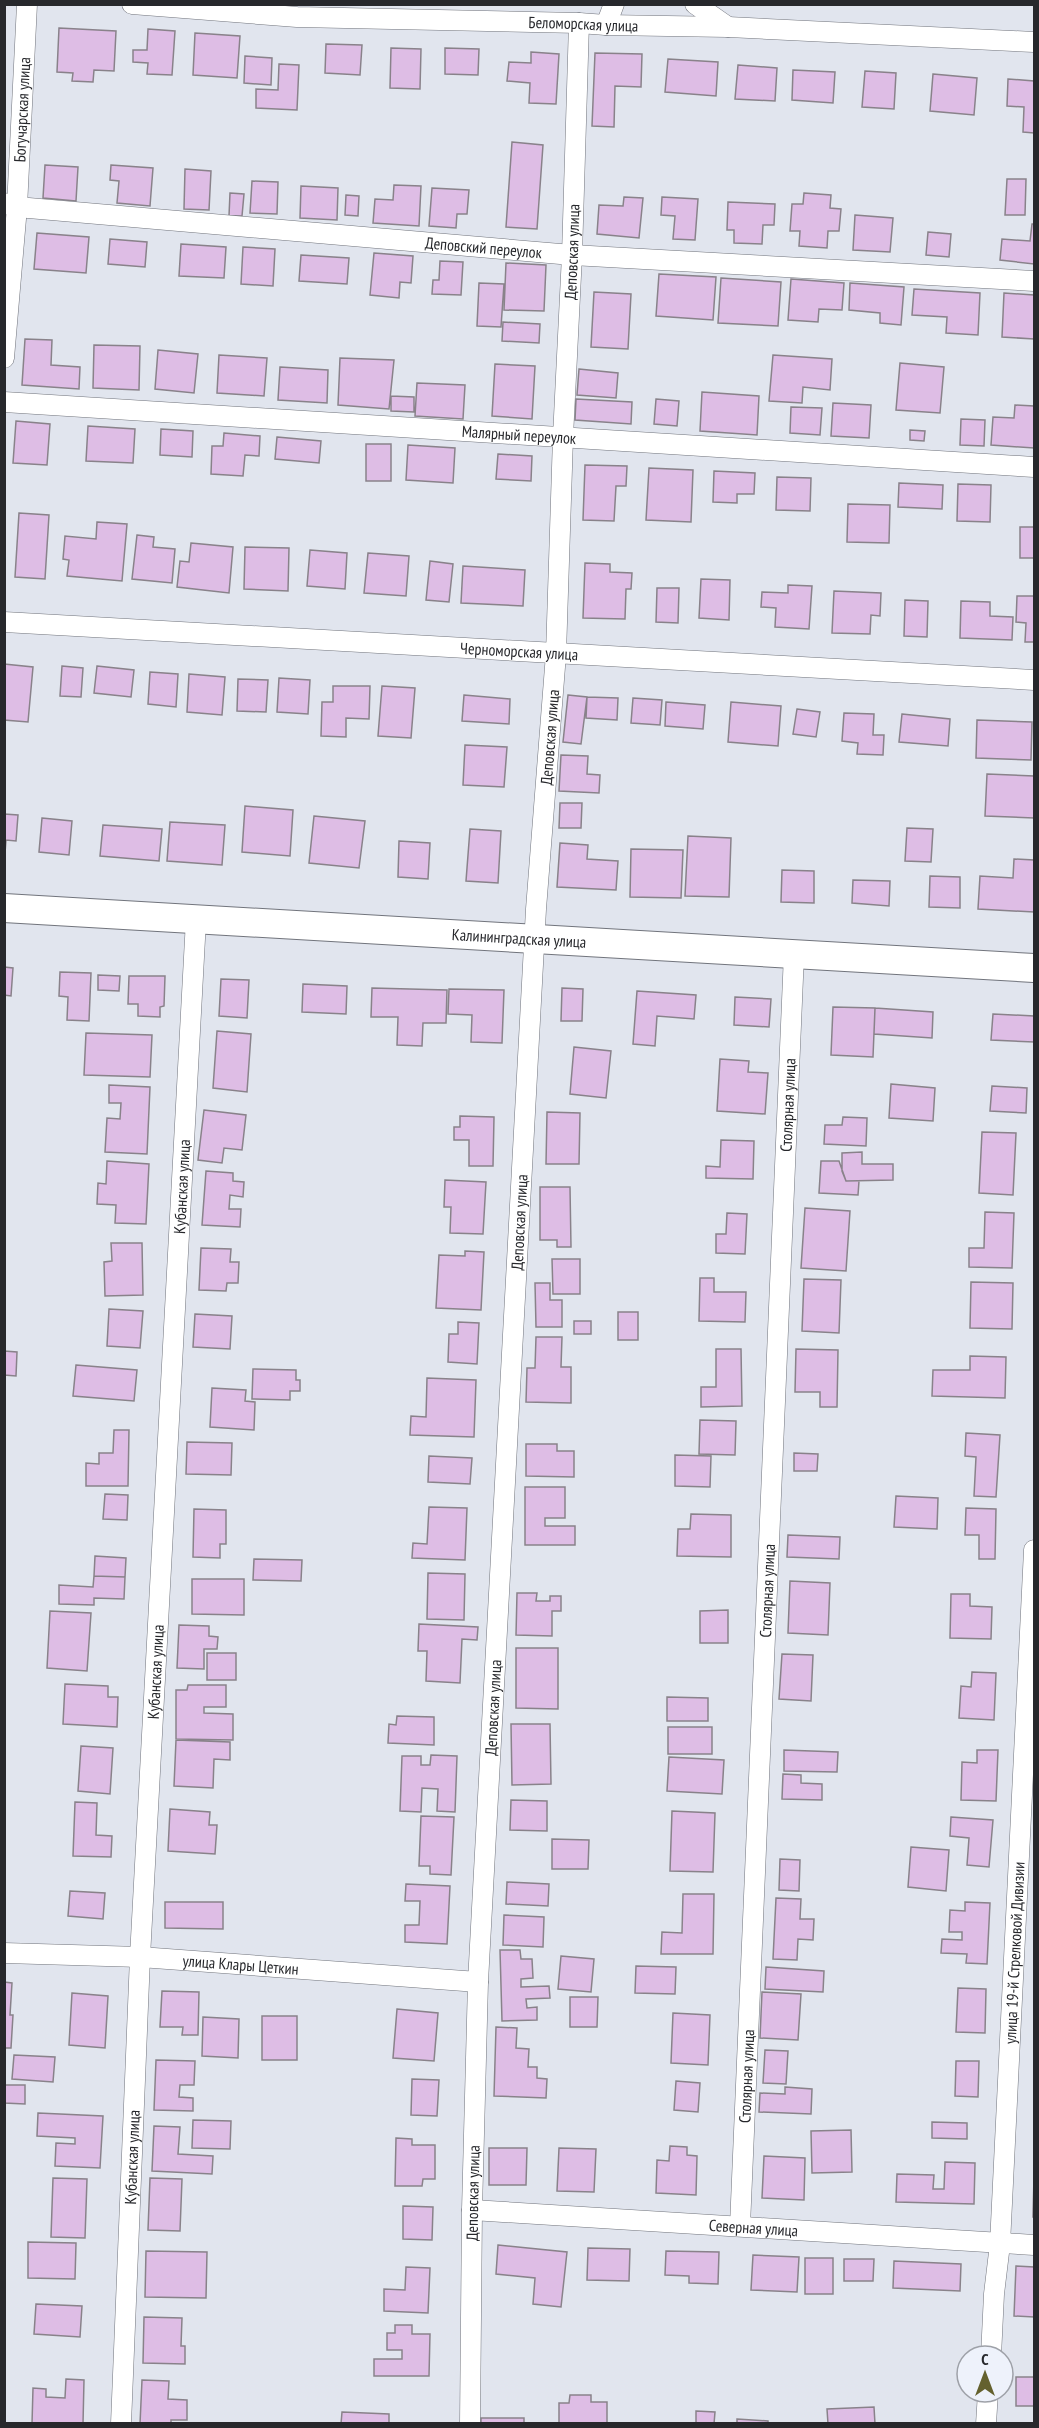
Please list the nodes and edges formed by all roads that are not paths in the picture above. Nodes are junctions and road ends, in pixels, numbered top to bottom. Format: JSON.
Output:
{"nodes":[{"id":1,"x":27,"y":4,"type":"edge"},
{"id":2,"x":132,"y":4,"type":"edge"},
{"id":3,"x":614,"y":4,"type":"edge"},
{"id":4,"x":695,"y":4,"type":"edge"},
{"id":5,"x":579,"y":23,"type":"junction"},
{"id":6,"x":606,"y":26,"type":"junction"},
{"id":7,"x":728,"y":27,"type":"junction"},
{"id":8,"x":1035,"y":42,"type":"edge"},
{"id":9,"x":11,"y":205,"type":"edge"},
{"id":10,"x":572,"y":255,"type":"junction"},
{"id":11,"x":1035,"y":281,"type":"edge"},
{"id":12,"x":4,"y":358,"type":"edge"},
{"id":13,"x":4,"y":402,"type":"edge"},
{"id":14,"x":563,"y":437,"type":"junction"},
{"id":15,"x":1035,"y":467,"type":"edge"},
{"id":16,"x":4,"y":622,"type":"edge"},
{"id":17,"x":556,"y":654,"type":"junction"},
{"id":18,"x":1035,"y":680,"type":"edge"},
{"id":19,"x":4,"y":908,"type":"edge"},
{"id":20,"x":196,"y":920,"type":"junction"},
{"id":21,"x":534,"y":940,"type":"junction"},
{"id":22,"x":794,"y":954,"type":"junction"},
{"id":23,"x":1035,"y":968,"type":"edge"},
{"id":24,"x":1035,"y":1550,"type":"edge"},
{"id":25,"x":4,"y":1953,"type":"edge"},
{"id":26,"x":141,"y":1957,"type":"junction"},
{"id":27,"x":477,"y":1982,"type":"junction"},
{"id":28,"x":472,"y":2210,"type":"junction"},
{"id":29,"x":740,"y":2226,"type":"junction"},
{"id":30,"x":1000,"y":2244,"type":"junction"},
{"id":31,"x":1035,"y":2245,"type":"edge"},
{"id":32,"x":991,"y":2344,"type":"edge"},
{"id":33,"x":987,"y":2404,"type":"edge"},
{"id":34,"x":121,"y":2424,"type":"edge"},
{"id":35,"x":470,"y":2424,"type":"edge"},
{"id":36,"x":986,"y":2424,"type":"edge"}],
"edges":[{"from":1,"to":9,"type":"street","name":"Богучарская улица"},
{"from":2,"to":5,"type":"street","name":"Беломорская улица"},
{"from":3,"to":6,"type":"street"},
{"from":4,"to":7,"type":"street"},
{"from":5,"to":6,"type":"street","name":"Беломорская улица"},
{"from":5,"to":10,"type":"street","name":"Деповская улица"},
{"from":6,"to":7,"type":"street","name":"Беломорская улица"},
{"from":7,"to":8,"type":"street","name":"Беломорская улица"},
{"from":9,"to":10,"type":"street","name":"Деповский переулок"},
{"from":9,"to":12,"type":"street","name":"Богучарская улица"},
{"from":10,"to":11,"type":"street","name":"Деповский переулок"},
{"from":10,"to":14,"type":"street","name":"Деповская улица"},
{"from":13,"to":14,"type":"street","name":"Малярный переулок"},
{"from":14,"to":15,"type":"street","name":"Малярный переулок"},
{"from":14,"to":17,"type":"street","name":"Деповская улица"},
{"from":16,"to":17,"type":"street","name":"Черноморская улица"},
{"from":17,"to":18,"type":"street","name":"Черноморская улица"},
{"from":17,"to":21,"type":"street","name":"Деповская улица"},
{"from":19,"to":20,"type":"main road","name":"Калининградская улица"},
{"from":20,"to":21,"type":"main road","name":"Калининградская улица"},
{"from":20,"to":26,"type":"street","name":"Кубанская улица"},
{"from":21,"to":22,"type":"main road","name":"Калининградская улица"},
{"from":21,"to":27,"type":"street","name":"Деповская улица"},
{"from":22,"to":23,"type":"main road","name":"Калининградская улица"},
{"from":22,"to":29,"type":"street","name":"Столярная улица"},
{"from":24,"to":30,"type":"street","name":"улица 19-й Стрелковой Дивизии"},
{"from":25,"to":26,"type":"street","name":"улица Клары Цеткин"},
{"from":26,"to":27,"type":"street","name":"улица Клары Цеткин"},
{"from":26,"to":34,"type":"street","name":"Кубанская улица"},
{"from":27,"to":28,"type":"street","name":"Деповская улица"},
{"from":28,"to":29,"type":"street","name":"Северная улица"},
{"from":28,"to":35,"type":"street","name":"Деповская улица"},
{"from":29,"to":30,"type":"street","name":"Северная улица"},
{"from":30,"to":31,"type":"street","name":"Северная улица"},
{"from":30,"to":32,"type":"street","name":"улица 19-й Стрелковой Дивизии"},
{"from":33,"to":36,"type":"street"}]}
